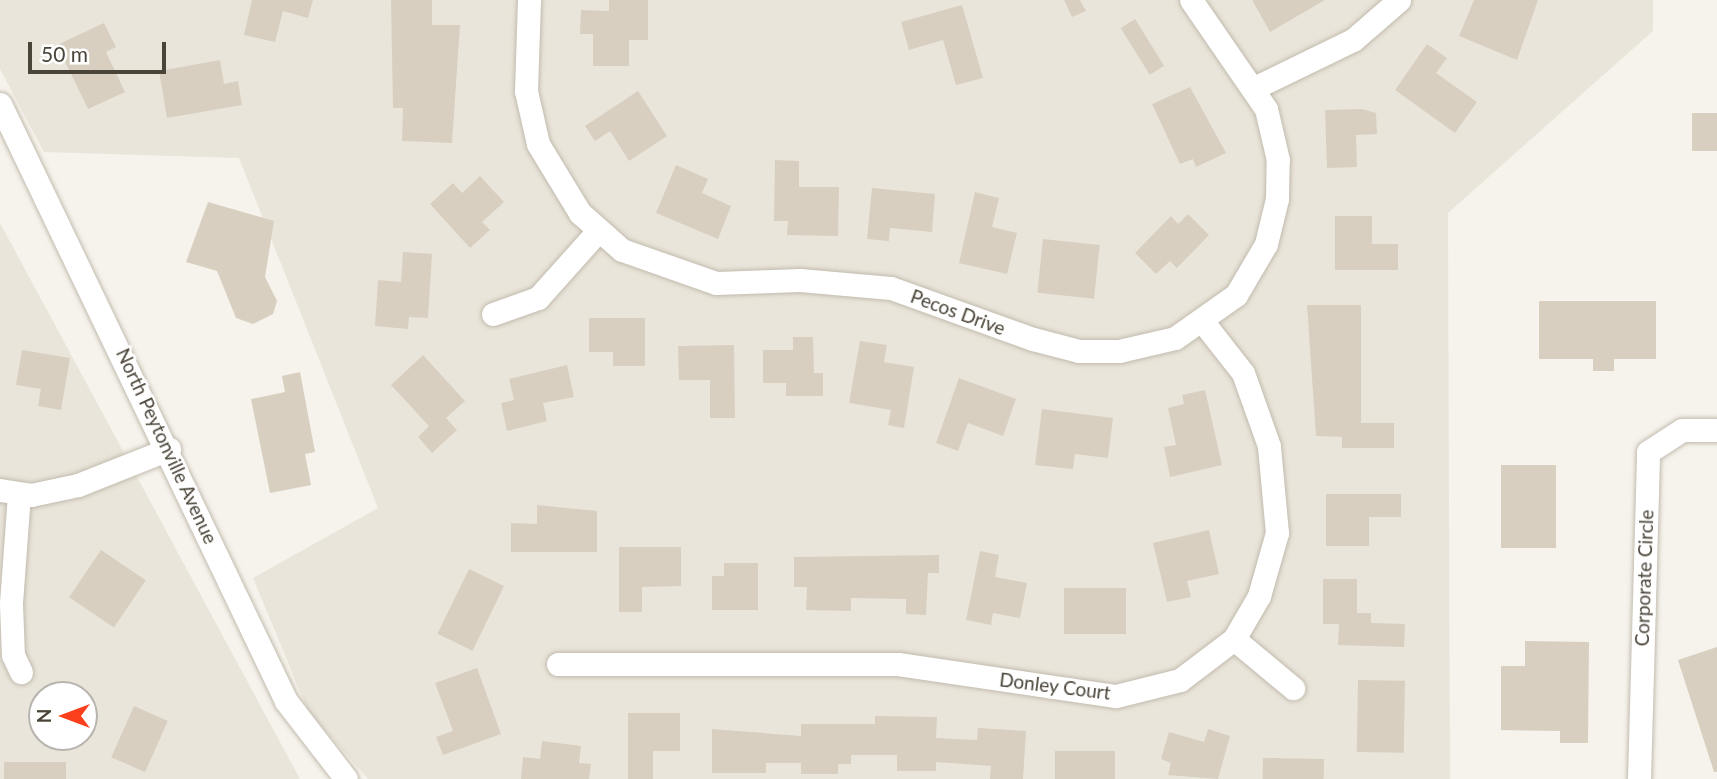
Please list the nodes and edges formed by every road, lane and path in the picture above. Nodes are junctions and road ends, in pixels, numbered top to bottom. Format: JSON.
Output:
{"nodes":[{"id":1,"x":529,"y":0,"type":"edge"},
{"id":2,"x":1191,"y":0,"type":"edge"},
{"id":3,"x":1399,"y":0,"type":"edge"},
{"id":4,"x":1254,"y":88,"type":"junction"},
{"id":5,"x":0,"y":104,"type":"edge"},
{"id":6,"x":598,"y":231,"type":"junction"},
{"id":7,"x":493,"y":314,"type":"dead end"},
{"id":8,"x":1203,"y":322,"type":"junction"},
{"id":9,"x":1717,"y":430,"type":"edge"},
{"id":10,"x":169,"y":449,"type":"junction"},
{"id":11,"x":9,"y":492,"type":"edge"},
{"id":12,"x":1234,"y":639,"type":"junction"},
{"id":13,"x":558,"y":664,"type":"dead end"},
{"id":14,"x":21,"y":672,"type":"dead end"},
{"id":15,"x":1293,"y":688,"type":"dead end"},
{"id":16,"x":346,"y":779,"type":"edge"},
{"id":17,"x":1639,"y":779,"type":"edge"}],
"edges":[{"from":1,"to":6,"type":"street","name":"Pecos Drive"},
{"from":2,"to":4,"type":"street","name":"Pecos Drive"},
{"from":3,"to":4,"type":"street"},
{"from":4,"to":8,"type":"street","name":"Pecos Drive"},
{"from":5,"to":10,"type":"street","name":"North Peytonville Avenue"},
{"from":6,"to":7,"type":"street"},
{"from":6,"to":8,"type":"street","name":"Pecos Drive"},
{"from":8,"to":12,"type":"street","name":"Donley Court"},
{"from":9,"to":17,"type":"street","name":"Corporate Circle"},
{"from":10,"to":11,"type":"street"},
{"from":10,"to":16,"type":"street","name":"North Peytonville Avenue"},
{"from":11,"to":14,"type":"street"},
{"from":12,"to":13,"type":"street","name":"Donley Court"},
{"from":12,"to":15,"type":"street"}]}
